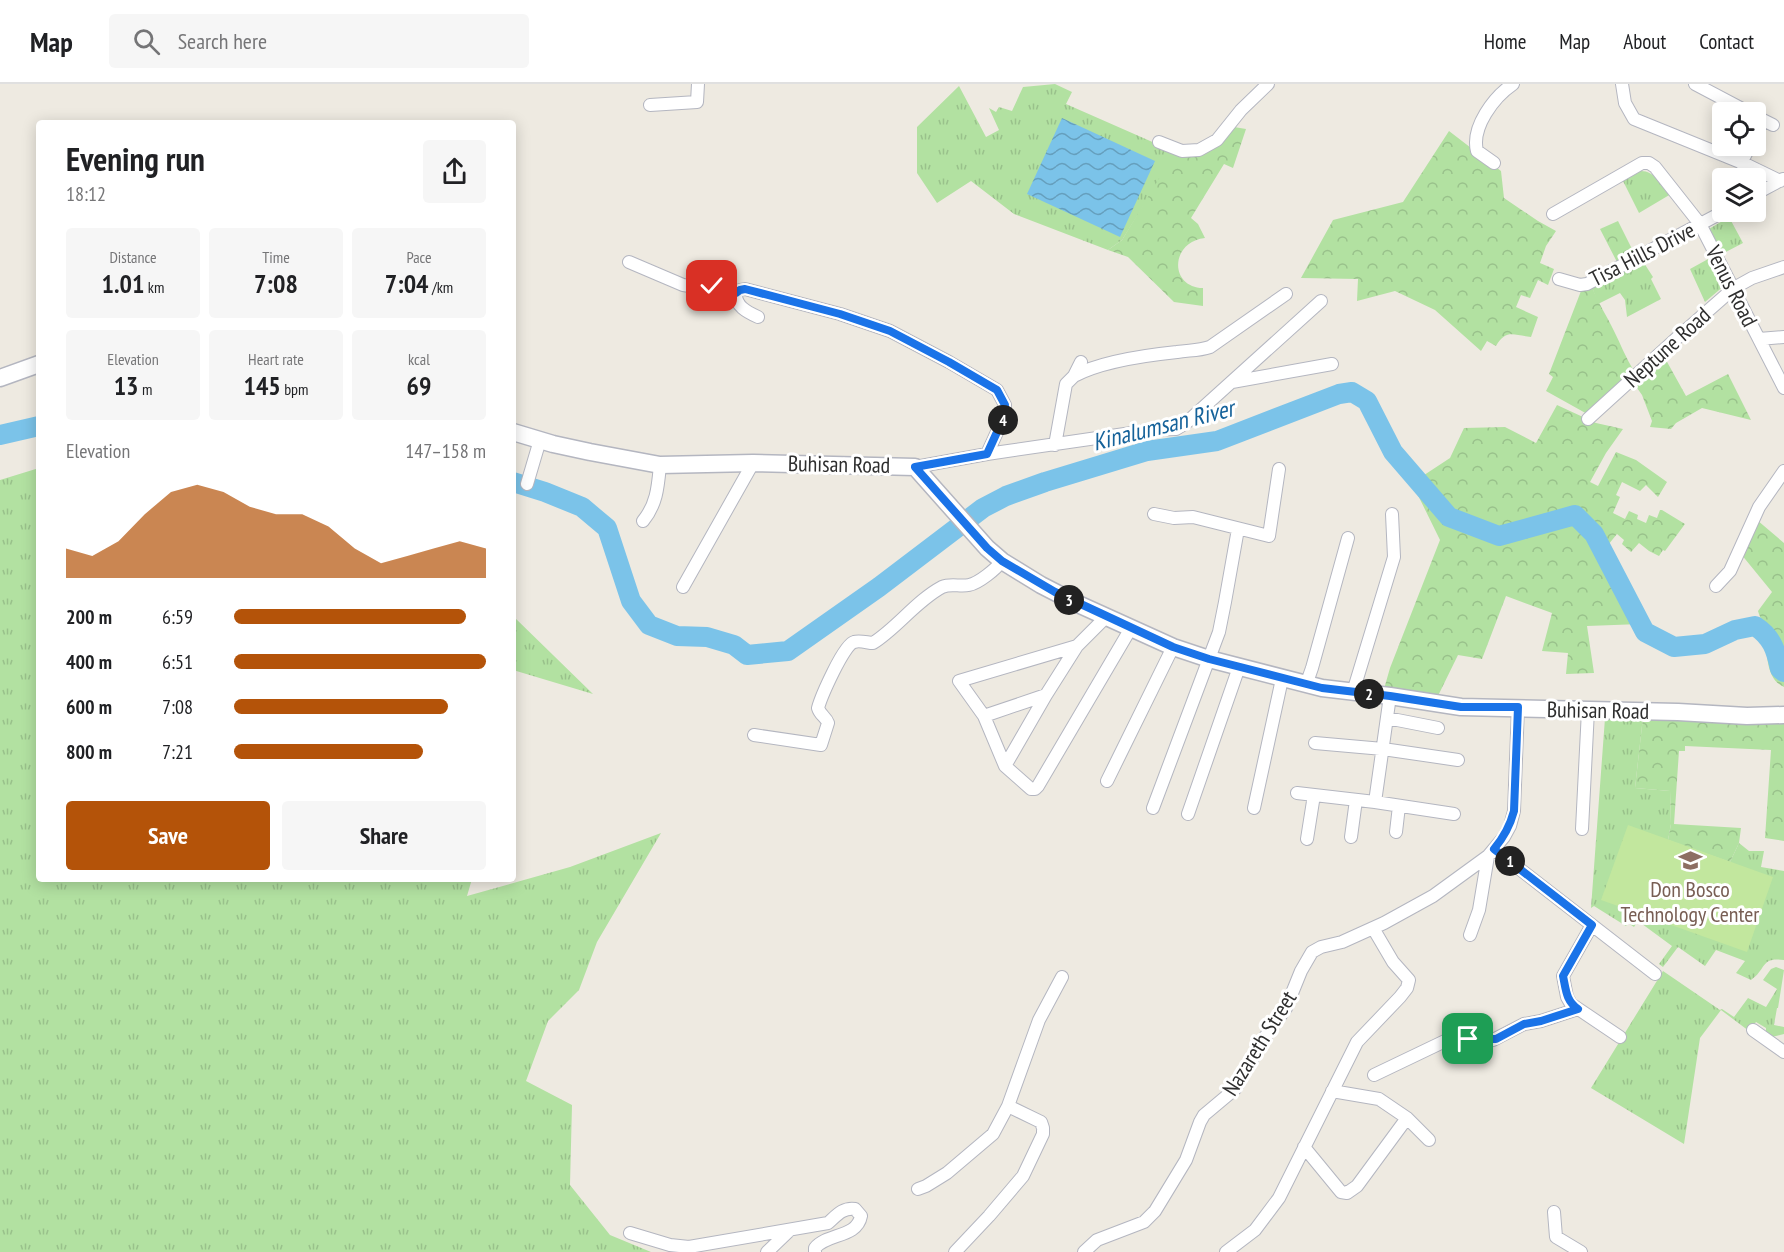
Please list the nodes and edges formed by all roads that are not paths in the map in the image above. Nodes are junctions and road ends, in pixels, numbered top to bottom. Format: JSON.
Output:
{"nodes":[{"id":1,"x":698,"y":84,"type":"edge"},
{"id":2,"x":1268,"y":84,"type":"edge"},
{"id":3,"x":1513,"y":84,"type":"edge"},
{"id":4,"x":1622,"y":84,"type":"edge"},
{"id":5,"x":1695,"y":84,"type":"edge"},
{"id":6,"x":1729,"y":102,"type":"edge"},
{"id":7,"x":650,"y":105,"type":"dead end"},
{"id":8,"x":1159,"y":142,"type":"dead end"},
{"id":9,"x":1745,"y":156,"type":"edge"},
{"id":10,"x":1494,"y":163,"type":"dead end"},
{"id":11,"x":1741,"y":163,"type":"junction"},
{"id":12,"x":1782,"y":180,"type":"edge"},
{"id":13,"x":1766,"y":188,"type":"edge"},
{"id":14,"x":1552,"y":214,"type":"dead end"},
{"id":15,"x":1712,"y":218,"type":"edge"},
{"id":16,"x":1700,"y":224,"type":"junction"},
{"id":17,"x":629,"y":262,"type":"dead end"},
{"id":18,"x":1784,"y":267,"type":"edge"},
{"id":19,"x":1559,"y":279,"type":"dead end"},
{"id":20,"x":1734,"y":288,"type":"junction"},
{"id":21,"x":736,"y":293,"type":"junction"},
{"id":22,"x":1286,"y":294,"type":"dead end"},
{"id":23,"x":1321,"y":300,"type":"dead end"},
{"id":24,"x":758,"y":317,"type":"dead end"},
{"id":25,"x":1784,"y":337,"type":"edge"},
{"id":26,"x":1759,"y":339,"type":"junction"},
{"id":27,"x":1081,"y":362,"type":"dead end"},
{"id":28,"x":1332,"y":364,"type":"dead end"},
{"id":29,"x":36,"y":365,"type":"edge"},
{"id":30,"x":1074,"y":376,"type":"junction"},
{"id":31,"x":0,"y":378,"type":"edge"},
{"id":32,"x":1230,"y":383,"type":"junction"},
{"id":33,"x":1784,"y":388,"type":"edge"},
{"id":34,"x":1588,"y":419,"type":"dead end"},
{"id":35,"x":516,"y":433,"type":"edge"},
{"id":36,"x":540,"y":440,"type":"junction"},
{"id":37,"x":1055,"y":445,"type":"junction"},
{"id":38,"x":987,"y":454,"type":"junction"},
{"id":39,"x":753,"y":463,"type":"junction"},
{"id":40,"x":660,"y":465,"type":"junction"},
{"id":41,"x":915,"y":467,"type":"junction"},
{"id":42,"x":1279,"y":469,"type":"dead end"},
{"id":43,"x":1782,"y":478,"type":"edge"},
{"id":44,"x":527,"y":484,"type":"dead end"},
{"id":45,"x":1154,"y":514,"type":"dead end"},
{"id":46,"x":1392,"y":514,"type":"dead end"},
{"id":47,"x":643,"y":522,"type":"dead end"},
{"id":48,"x":1238,"y":529,"type":"junction"},
{"id":49,"x":1348,"y":538,"type":"dead end"},
{"id":50,"x":1002,"y":561,"type":"junction"},
{"id":51,"x":1716,"y":586,"type":"dead end"},
{"id":52,"x":683,"y":587,"type":"dead end"},
{"id":53,"x":1107,"y":616,"type":"junction"},
{"id":54,"x":1131,"y":628,"type":"junction"},
{"id":55,"x":1077,"y":646,"type":"junction"},
{"id":56,"x":1173,"y":647,"type":"junction"},
{"id":57,"x":1209,"y":659,"type":"junction"},
{"id":58,"x":1239,"y":667,"type":"junction"},
{"id":59,"x":1282,"y":679,"type":"junction"},
{"id":60,"x":1306,"y":685,"type":"junction"},
{"id":61,"x":1353,"y":692,"type":"junction"},
{"id":62,"x":1046,"y":695,"type":"junction"},
{"id":63,"x":1390,"y":696,"type":"junction"},
{"id":64,"x":1518,"y":707,"type":"junction"},
{"id":65,"x":1588,"y":710,"type":"junction"},
{"id":66,"x":1784,"y":715,"type":"edge"},
{"id":67,"x":984,"y":716,"type":"junction"},
{"id":68,"x":1387,"y":718,"type":"junction"},
{"id":69,"x":1438,"y":728,"type":"dead end"},
{"id":70,"x":754,"y":735,"type":"dead end"},
{"id":71,"x":1315,"y":743,"type":"dead end"},
{"id":72,"x":1383,"y":749,"type":"junction"},
{"id":73,"x":1458,"y":760,"type":"dead end"},
{"id":74,"x":1005,"y":766,"type":"junction"},
{"id":75,"x":1107,"y":781,"type":"dead end"},
{"id":76,"x":1298,"y":794,"type":"dead end"},
{"id":77,"x":1314,"y":795,"type":"junction"},
{"id":78,"x":1356,"y":800,"type":"junction"},
{"id":79,"x":1375,"y":802,"type":"junction"},
{"id":80,"x":1399,"y":806,"type":"junction"},
{"id":81,"x":1153,"y":808,"type":"dead end"},
{"id":82,"x":1254,"y":808,"type":"dead end"},
{"id":83,"x":1188,"y":814,"type":"dead end"},
{"id":84,"x":1454,"y":814,"type":"dead end"},
{"id":85,"x":1582,"y":829,"type":"dead end"},
{"id":86,"x":1396,"y":832,"type":"dead end"},
{"id":87,"x":1351,"y":837,"type":"dead end"},
{"id":88,"x":1307,"y":839,"type":"dead end"},
{"id":89,"x":1491,"y":853,"type":"junction"},
{"id":90,"x":1592,"y":925,"type":"junction"},
{"id":91,"x":1373,"y":928,"type":"junction"},
{"id":92,"x":1470,"y":934,"type":"dead end"},
{"id":93,"x":1655,"y":974,"type":"dead end"},
{"id":94,"x":1062,"y":977,"type":"dead end"},
{"id":95,"x":1578,"y":1009,"type":"junction"},
{"id":96,"x":1753,"y":1030,"type":"dead end"},
{"id":97,"x":1620,"y":1037,"type":"dead end"},
{"id":98,"x":1784,"y":1052,"type":"edge"},
{"id":99,"x":1374,"y":1075,"type":"dead end"},
{"id":100,"x":1332,"y":1091,"type":"junction"},
{"id":101,"x":1008,"y":1106,"type":"junction"},
{"id":102,"x":1407,"y":1118,"type":"junction"},
{"id":103,"x":1429,"y":1140,"type":"dead end"},
{"id":104,"x":1304,"y":1147,"type":"junction"},
{"id":105,"x":918,"y":1189,"type":"dead end"},
{"id":106,"x":1554,"y":1212,"type":"dead end"},
{"id":107,"x":790,"y":1230,"type":"junction"},
{"id":108,"x":630,"y":1233,"type":"dead end"},
{"id":109,"x":767,"y":1252,"type":"edge"},
{"id":110,"x":815,"y":1252,"type":"edge"},
{"id":111,"x":955,"y":1252,"type":"edge"},
{"id":112,"x":1084,"y":1252,"type":"edge"},
{"id":113,"x":1226,"y":1252,"type":"edge"},
{"id":114,"x":1581,"y":1252,"type":"edge"}],
"edges":[{"from":1,"to":7,"type":"street"},
{"from":2,"to":8,"type":"street"},
{"from":3,"to":10,"type":"street"},
{"from":4,"to":11,"type":"street"},
{"from":5,"to":6,"type":"street"},
{"from":9,"to":11,"type":"street"},
{"from":11,"to":12,"type":"street"},
{"from":12,"to":13,"type":"street"},
{"from":14,"to":16,"type":"street","name":"Venus Road"},
{"from":15,"to":16,"type":"street","name":"Tisa Hills Drive"},
{"from":16,"to":19,"type":"street","name":"Tisa Hills Drive"},
{"from":16,"to":20,"type":"street","name":"Venus Road"},
{"from":17,"to":21,"type":"street"},
{"from":18,"to":20,"type":"street","name":"Neptune Road"},
{"from":20,"to":26,"type":"street","name":"Venus Road"},
{"from":20,"to":34,"type":"street","name":"Neptune Road"},
{"from":21,"to":24,"type":"street"},
{"from":21,"to":38,"type":"street"},
{"from":22,"to":30,"type":"street"},
{"from":23,"to":32,"type":"street"},
{"from":25,"to":26,"type":"street"},
{"from":26,"to":33,"type":"street","name":"Venus Road"},
{"from":27,"to":30,"type":"street"},
{"from":28,"to":32,"type":"street"},
{"from":29,"to":31,"type":"street"},
{"from":30,"to":37,"type":"street"},
{"from":32,"to":37,"type":"street"},
{"from":35,"to":36,"type":"street","name":"Buhisan Road"},
{"from":36,"to":40,"type":"street","name":"Buhisan Road"},
{"from":36,"to":44,"type":"street"},
{"from":37,"to":38,"type":"street"},
{"from":38,"to":41,"type":"street"},
{"from":39,"to":40,"type":"street","name":"Buhisan Road"},
{"from":39,"to":41,"type":"street","name":"Buhisan Road"},
{"from":39,"to":52,"type":"street"},
{"from":40,"to":47,"type":"street"},
{"from":41,"to":50,"type":"street","name":"Buhisan Road"},
{"from":42,"to":48,"type":"street"},
{"from":43,"to":51,"type":"street"},
{"from":45,"to":48,"type":"street"},
{"from":46,"to":61,"type":"street"},
{"from":48,"to":57,"type":"street"},
{"from":49,"to":60,"type":"street"},
{"from":50,"to":53,"type":"street","name":"Buhisan Road"},
{"from":50,"to":70,"type":"street"},
{"from":53,"to":54,"type":"street","name":"Buhisan Road"},
{"from":53,"to":55,"type":"street"},
{"from":54,"to":56,"type":"street","name":"Buhisan Road"},
{"from":54,"to":74,"type":"street"},
{"from":55,"to":62,"type":"street"},
{"from":55,"to":67,"type":"street"},
{"from":56,"to":57,"type":"street","name":"Buhisan Road"},
{"from":56,"to":75,"type":"street"},
{"from":57,"to":58,"type":"street","name":"Buhisan Road"},
{"from":57,"to":81,"type":"street"},
{"from":58,"to":59,"type":"street","name":"Buhisan Road"},
{"from":58,"to":83,"type":"street"},
{"from":59,"to":60,"type":"street","name":"Buhisan Road"},
{"from":59,"to":82,"type":"street"},
{"from":60,"to":61,"type":"street","name":"Buhisan Road"},
{"from":61,"to":63,"type":"street","name":"Buhisan Road"},
{"from":62,"to":67,"type":"street"},
{"from":62,"to":74,"type":"street"},
{"from":63,"to":64,"type":"street","name":"Buhisan Road"},
{"from":63,"to":68,"type":"street"},
{"from":64,"to":65,"type":"street","name":"Buhisan Road"},
{"from":64,"to":89,"type":"street","name":"Nazareth Street"},
{"from":65,"to":66,"type":"street","name":"Buhisan Road"},
{"from":65,"to":85,"type":"street"},
{"from":67,"to":74,"type":"street"},
{"from":68,"to":69,"type":"street"},
{"from":68,"to":72,"type":"street"},
{"from":71,"to":72,"type":"street"},
{"from":72,"to":73,"type":"street"},
{"from":72,"to":79,"type":"street"},
{"from":76,"to":77,"type":"street"},
{"from":77,"to":78,"type":"street"},
{"from":77,"to":88,"type":"street"},
{"from":78,"to":79,"type":"street"},
{"from":78,"to":87,"type":"street"},
{"from":79,"to":80,"type":"street"},
{"from":80,"to":84,"type":"street"},
{"from":80,"to":86,"type":"street"},
{"from":89,"to":90,"type":"street"},
{"from":89,"to":91,"type":"street","name":"Nazareth Street"},
{"from":89,"to":92,"type":"street"},
{"from":90,"to":93,"type":"street"},
{"from":90,"to":95,"type":"street"},
{"from":91,"to":100,"type":"street"},
{"from":91,"to":112,"type":"street","name":"Nazareth Street"},
{"from":94,"to":101,"type":"street"},
{"from":95,"to":97,"type":"street"},
{"from":95,"to":99,"type":"street"},
{"from":96,"to":98,"type":"street"},
{"from":100,"to":102,"type":"street"},
{"from":100,"to":104,"type":"street"},
{"from":101,"to":105,"type":"street"},
{"from":101,"to":111,"type":"street"},
{"from":102,"to":103,"type":"street"},
{"from":102,"to":104,"type":"street"},
{"from":104,"to":113,"type":"street"},
{"from":106,"to":114,"type":"street"},
{"from":107,"to":108,"type":"street"},
{"from":107,"to":109,"type":"street"},
{"from":107,"to":110,"type":"street"}]}
